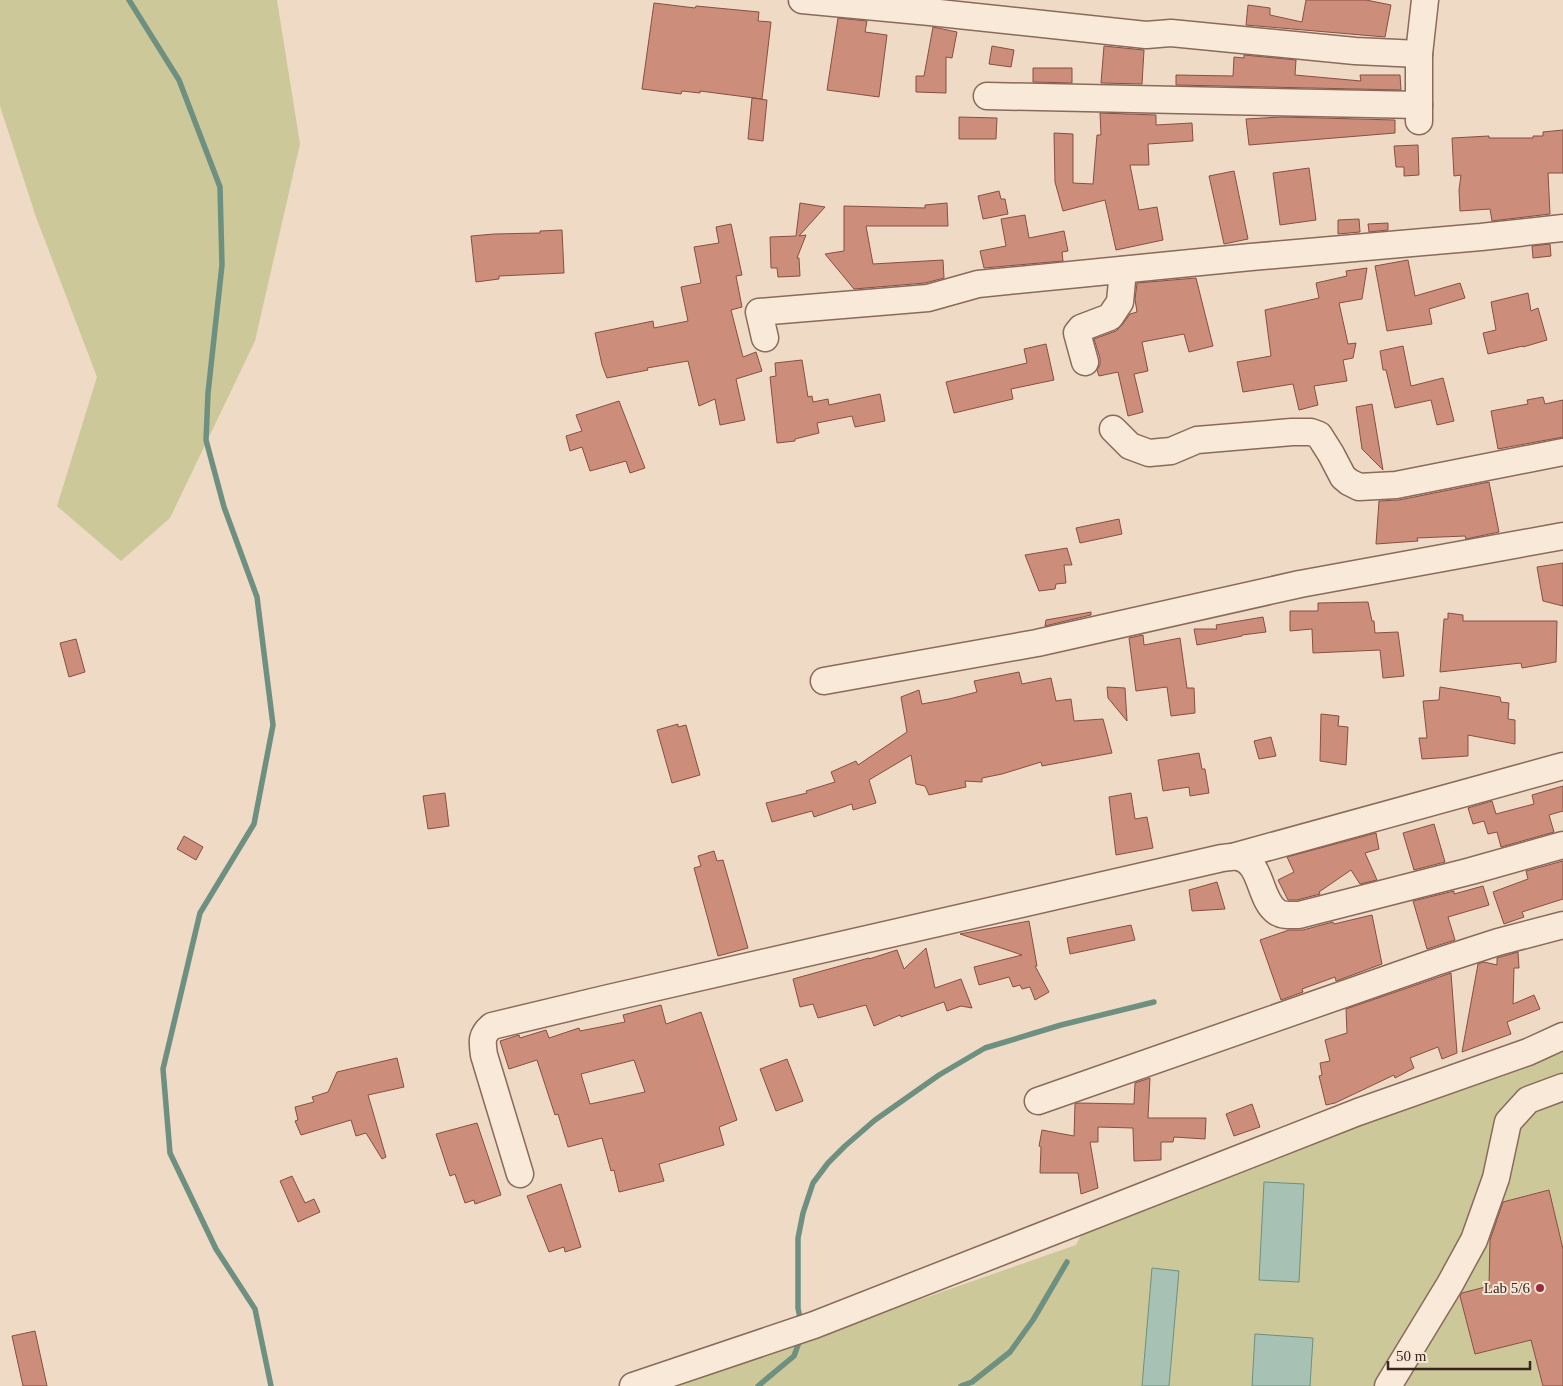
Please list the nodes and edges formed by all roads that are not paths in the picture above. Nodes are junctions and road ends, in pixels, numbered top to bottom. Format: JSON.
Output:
{"nodes":[{"id":1,"x":802,"y":0,"type":"edge"},
{"id":2,"x":936,"y":0,"type":"edge"},
{"id":3,"x":1425,"y":0,"type":"edge"},
{"id":4,"x":1172,"y":33,"type":"junction"},
{"id":5,"x":1419,"y":54,"type":"junction"},
{"id":6,"x":987,"y":96,"type":"dead end"},
{"id":7,"x":1563,"y":228,"type":"edge"},
{"id":8,"x":1123,"y":270,"type":"junction"},
{"id":9,"x":765,"y":338,"type":"dead end"},
{"id":10,"x":1085,"y":362,"type":"dead end"},
{"id":11,"x":1113,"y":429,"type":"dead end"},
{"id":12,"x":1563,"y":452,"type":"edge"},
{"id":13,"x":1563,"y":536,"type":"edge"},
{"id":14,"x":824,"y":681,"type":"dead end"},
{"id":15,"x":1563,"y":766,"type":"edge"},
{"id":16,"x":1563,"y":845,"type":"edge"},
{"id":17,"x":1236,"y":856,"type":"junction"},
{"id":18,"x":1563,"y":925,"type":"edge"},
{"id":19,"x":1563,"y":1036,"type":"edge"},
{"id":20,"x":1563,"y":1087,"type":"edge"},
{"id":21,"x":1038,"y":1101,"type":"dead end"},
{"id":22,"x":520,"y":1174,"type":"dead end"},
{"id":23,"x":634,"y":1386,"type":"edge"},
{"id":24,"x":1388,"y":1386,"type":"edge"}],
"edges":[{"from":1,"to":4,"type":"street"},
{"from":2,"to":4,"type":"street"},
{"from":3,"to":5,"type":"street"},
{"from":4,"to":5,"type":"street"},
{"from":5,"to":6,"type":"street"},
{"from":7,"to":8,"type":"street"},
{"from":8,"to":9,"type":"street"},
{"from":8,"to":10,"type":"street"},
{"from":11,"to":12,"type":"street"},
{"from":13,"to":14,"type":"street"},
{"from":15,"to":17,"type":"street"},
{"from":16,"to":17,"type":"street"},
{"from":17,"to":22,"type":"street"},
{"from":18,"to":21,"type":"street"},
{"from":19,"to":23,"type":"street"},
{"from":20,"to":24,"type":"street"}]}
